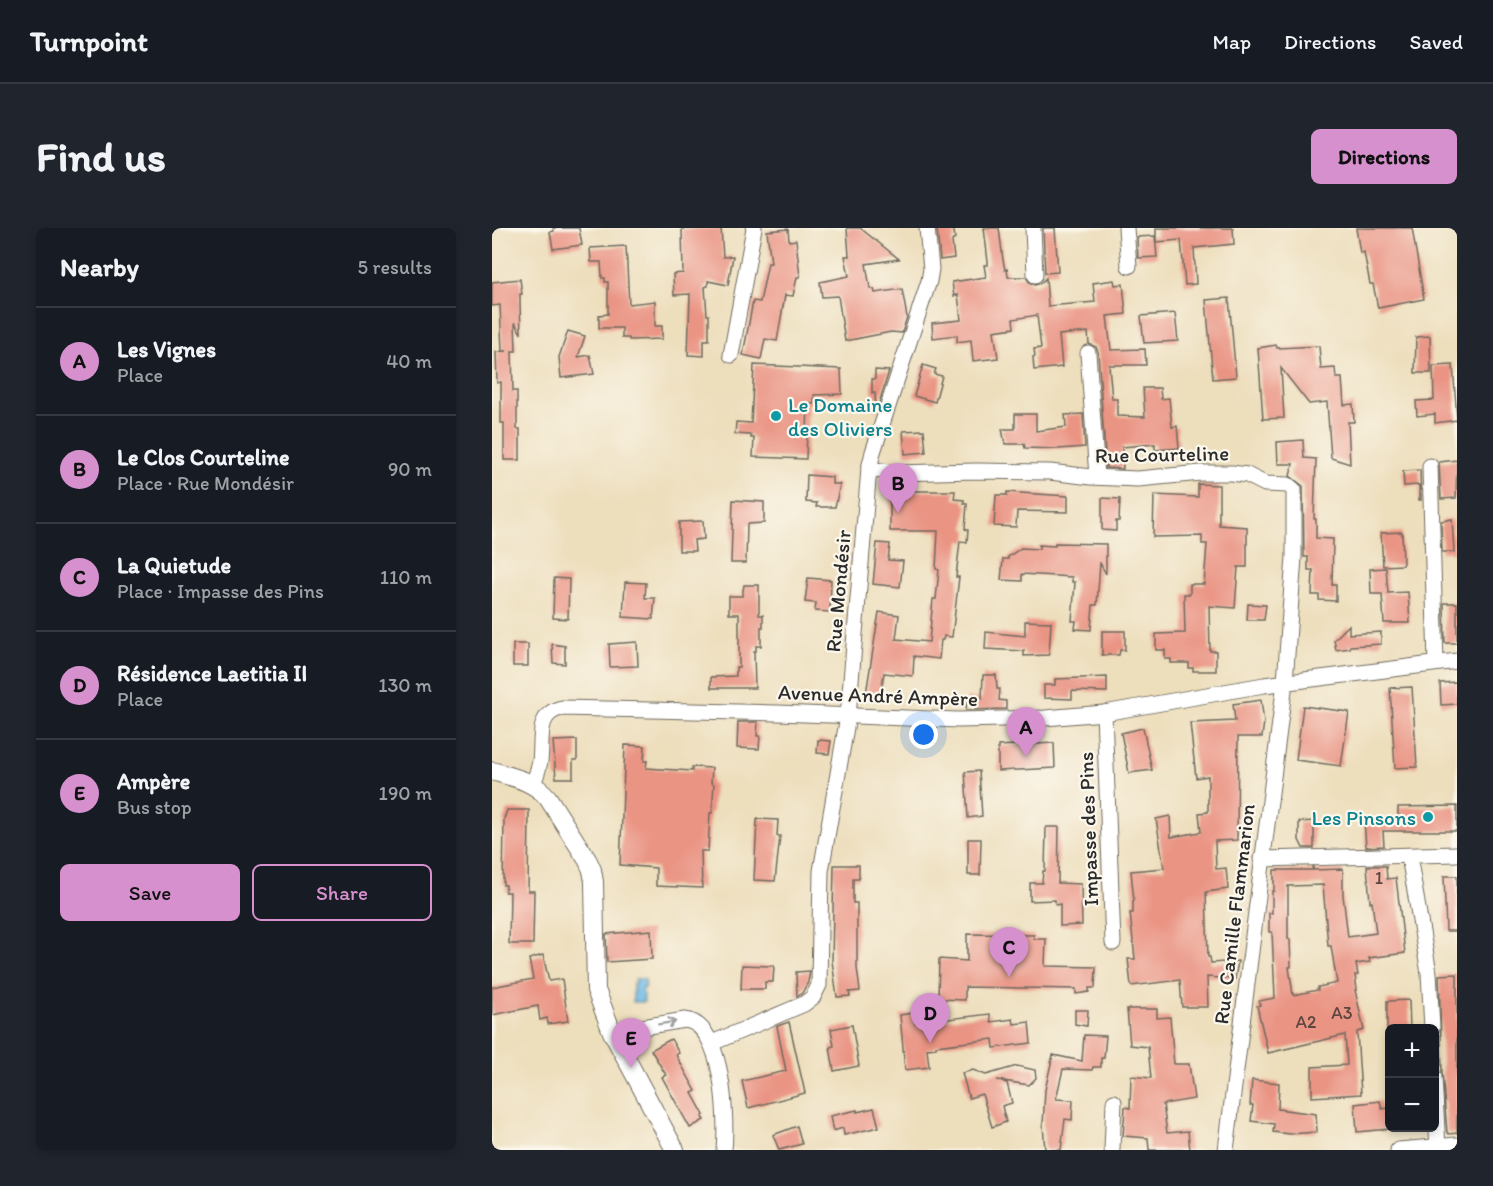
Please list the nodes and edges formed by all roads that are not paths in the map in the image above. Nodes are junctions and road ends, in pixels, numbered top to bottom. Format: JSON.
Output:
{"nodes":[{"id":1,"x":754,"y":228,"type":"edge"},
{"id":2,"x":927,"y":228,"type":"edge"},
{"id":3,"x":1033,"y":228,"type":"edge"},
{"id":4,"x":1126,"y":228,"type":"edge"},
{"id":5,"x":1129,"y":266,"type":"dead end"},
{"id":6,"x":1035,"y":275,"type":"dead end"},
{"id":7,"x":1088,"y":353,"type":"dead end"},
{"id":8,"x":731,"y":356,"type":"dead end"},
{"id":9,"x":1430,"y":466,"type":"dead end"},
{"id":10,"x":869,"y":469,"type":"junction"},
{"id":11,"x":1097,"y":477,"type":"junction"},
{"id":12,"x":1457,"y":661,"type":"edge"},
{"id":13,"x":1436,"y":663,"type":"junction"},
{"id":14,"x":1285,"y":682,"type":"junction"},
{"id":15,"x":1104,"y":712,"type":"junction"},
{"id":16,"x":848,"y":716,"type":"junction"},
{"id":17,"x":492,"y":771,"type":"edge"},
{"id":18,"x":533,"y":784,"type":"junction"},
{"id":19,"x":1457,"y":855,"type":"edge"},
{"id":20,"x":1409,"y":856,"type":"junction"},
{"id":21,"x":1261,"y":859,"type":"junction"},
{"id":22,"x":1113,"y":943,"type":"dead end"},
{"id":23,"x":1432,"y":1024,"type":"edge"},
{"id":24,"x":612,"y":1032,"type":"junction"},
{"id":25,"x":712,"y":1043,"type":"junction"},
{"id":26,"x":1434,"y":1078,"type":"edge"},
{"id":27,"x":1114,"y":1102,"type":"dead end"},
{"id":28,"x":1457,"y":1145,"type":"edge"},
{"id":29,"x":1438,"y":1148,"type":"edge"},
{"id":30,"x":675,"y":1150,"type":"edge"},
{"id":31,"x":724,"y":1150,"type":"edge"},
{"id":32,"x":1112,"y":1150,"type":"edge"},
{"id":33,"x":1226,"y":1150,"type":"edge"},
{"id":34,"x":1398,"y":1150,"type":"edge"}],
"edges":[{"from":1,"to":8,"type":"street"},
{"from":2,"to":10,"type":"street","name":"Rue Mondésir"},
{"from":3,"to":6,"type":"street"},
{"from":4,"to":5,"type":"street"},
{"from":7,"to":11,"type":"street"},
{"from":9,"to":13,"type":"street"},
{"from":10,"to":11,"type":"street","name":"Rue Courteline"},
{"from":10,"to":16,"type":"street","name":"Rue Mondésir"},
{"from":11,"to":14,"type":"street","name":"Rue Courteline"},
{"from":12,"to":13,"type":"street","name":"Avenue André Ampère"},
{"from":13,"to":14,"type":"street","name":"Avenue André Ampère"},
{"from":14,"to":15,"type":"street","name":"Avenue André Ampère"},
{"from":14,"to":21,"type":"street","name":"Rue Camille Flammarion"},
{"from":15,"to":16,"type":"street","name":"Avenue André Ampère"},
{"from":15,"to":22,"type":"street","name":"Impasse des Pins"},
{"from":16,"to":18,"type":"street","name":"Avenue André Ampère"},
{"from":16,"to":25,"type":"street","name":"Rue Mondésir"},
{"from":17,"to":18,"type":"street"},
{"from":18,"to":24,"type":"street"},
{"from":19,"to":20,"type":"street"},
{"from":20,"to":21,"type":"street"},
{"from":20,"to":23,"type":"street"},
{"from":21,"to":33,"type":"street","name":"Rue Camille Flammarion"},
{"from":24,"to":25,"type":"street","one_way":true},
{"from":24,"to":30,"type":"street"},
{"from":25,"to":31,"type":"street"},
{"from":26,"to":29,"type":"street"},
{"from":27,"to":32,"type":"street"},
{"from":28,"to":29,"type":"street"},
{"from":29,"to":34,"type":"street"}]}
